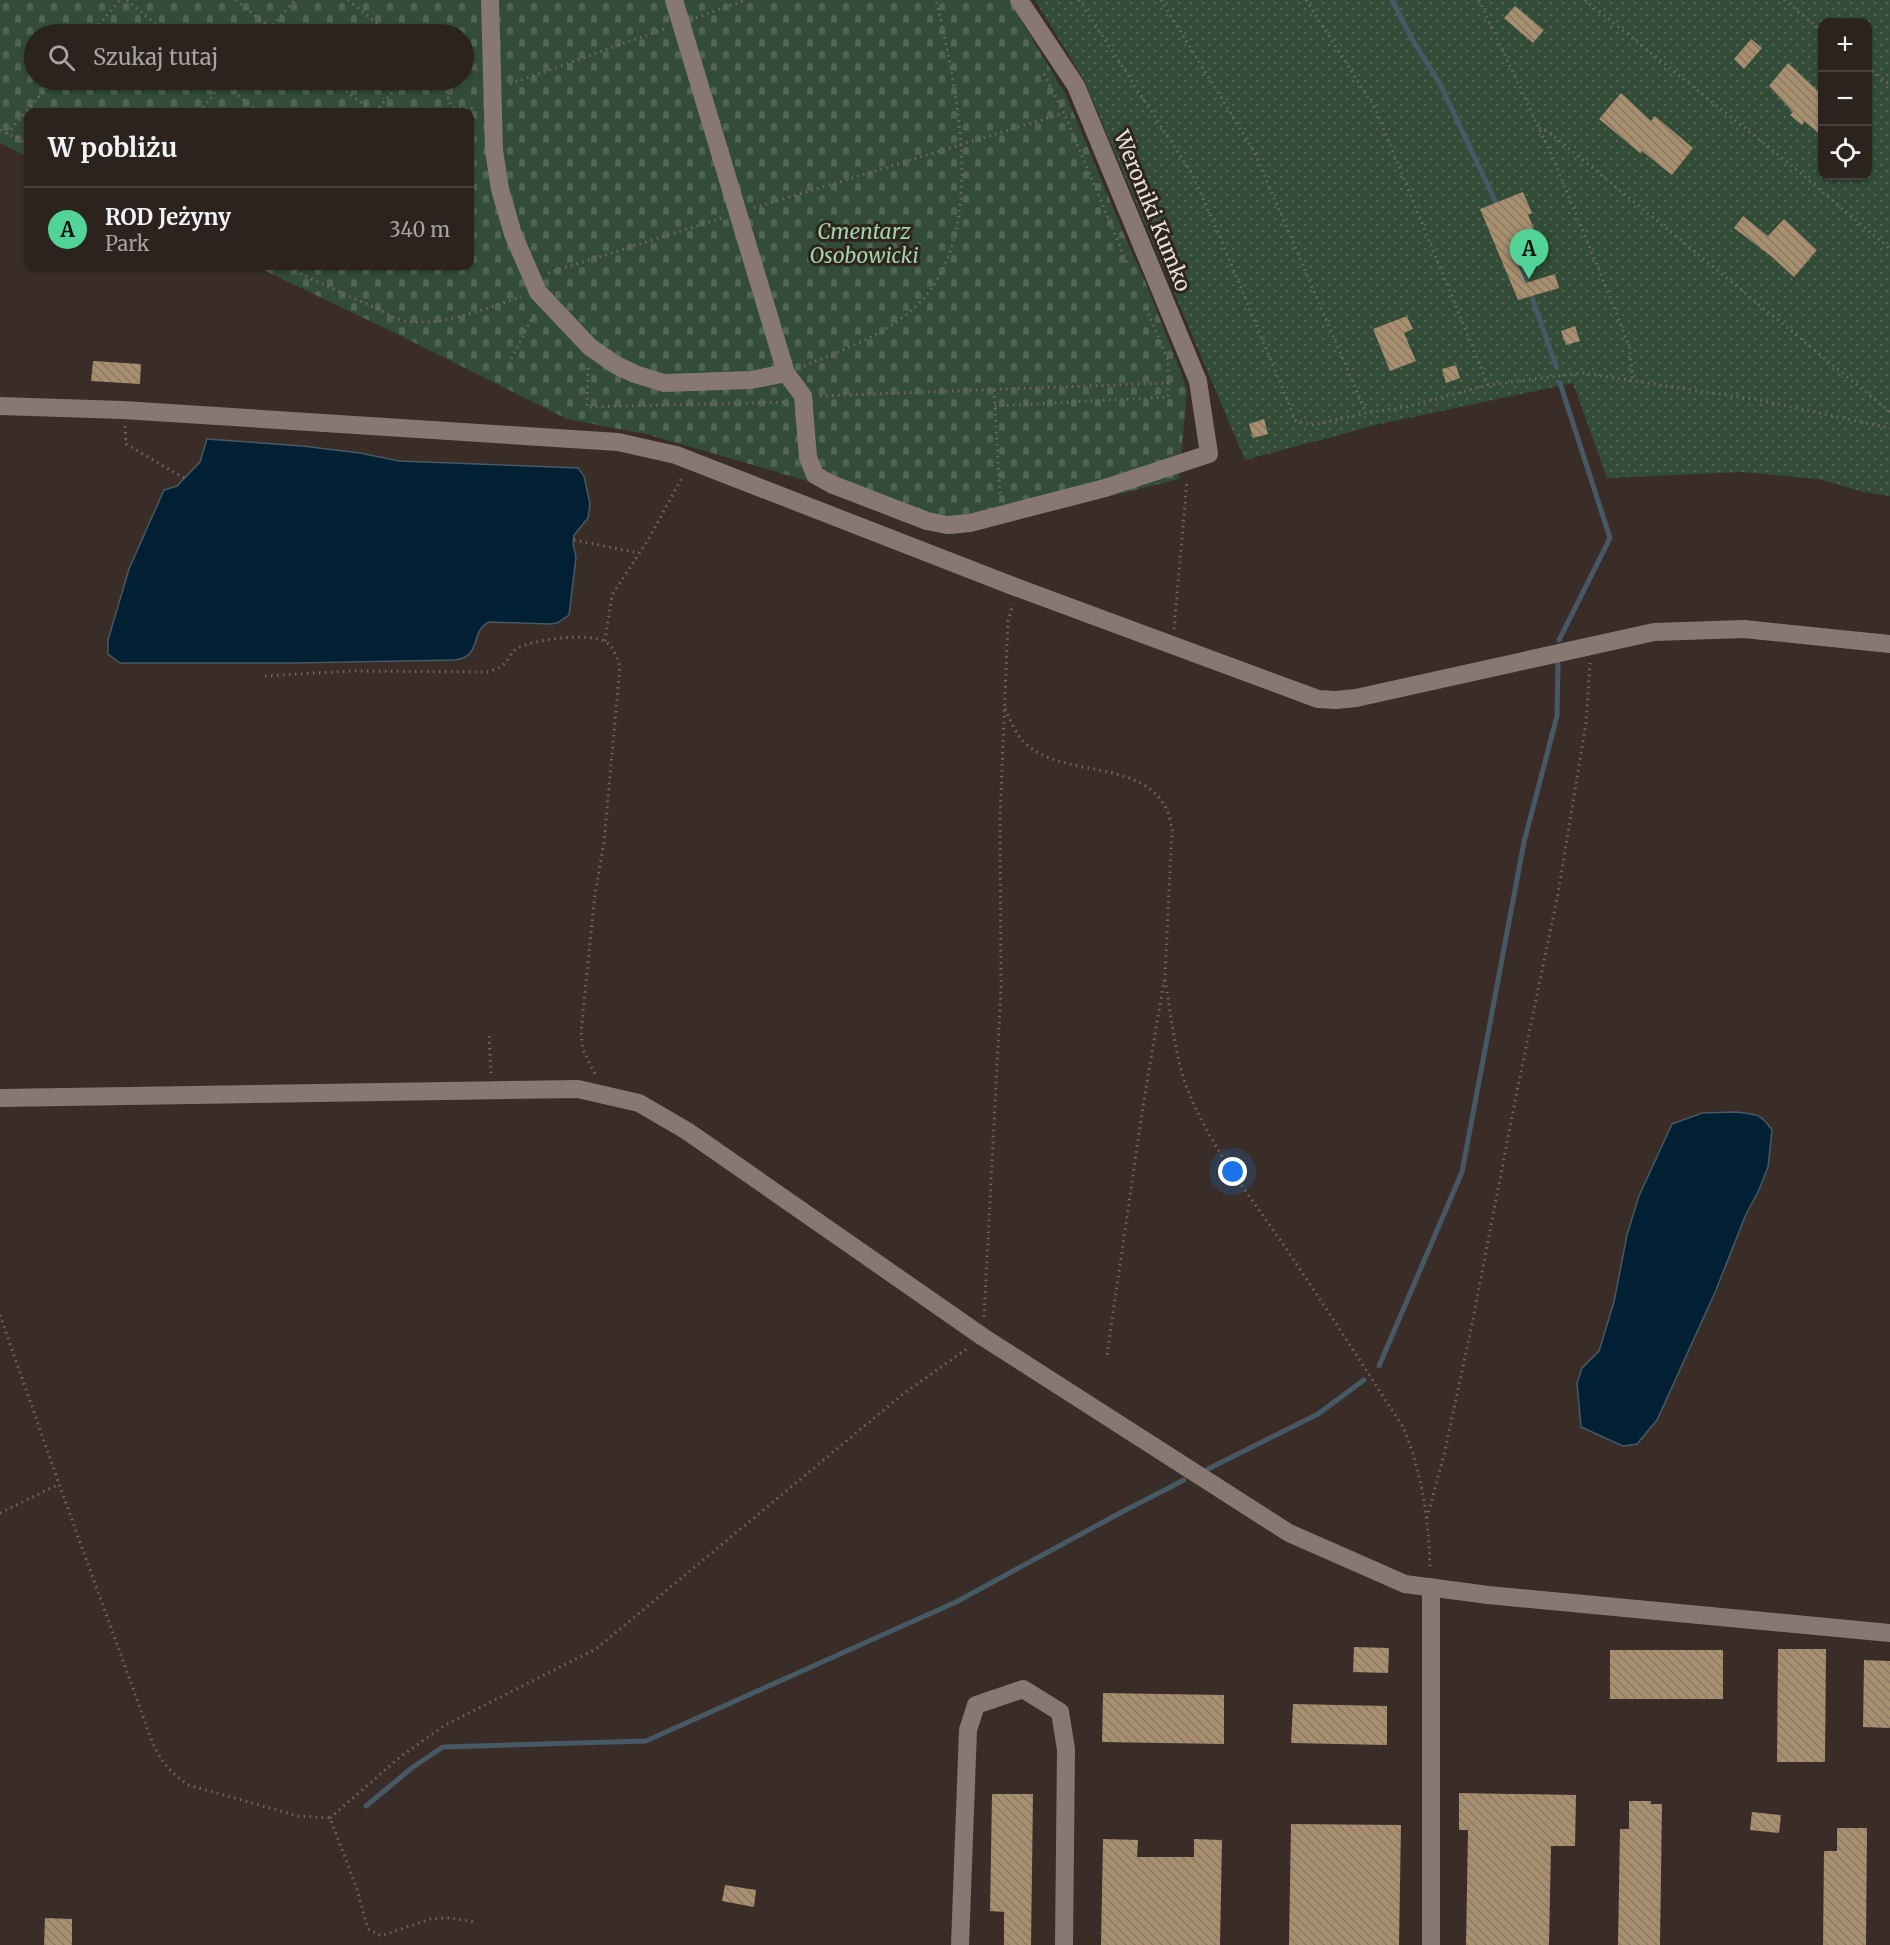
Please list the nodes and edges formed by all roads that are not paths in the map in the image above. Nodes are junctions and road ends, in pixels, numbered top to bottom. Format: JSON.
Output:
{"nodes":[{"id":1,"x":490,"y":0,"type":"edge"},
{"id":2,"x":674,"y":0,"type":"edge"},
{"id":3,"x":1019,"y":0,"type":"edge"},
{"id":4,"x":786,"y":373,"type":"junction"},
{"id":5,"x":0,"y":406,"type":"edge"},
{"id":6,"x":1890,"y":644,"type":"edge"},
{"id":7,"x":0,"y":1098,"type":"edge"},
{"id":8,"x":1431,"y":1587,"type":"junction"},
{"id":9,"x":1890,"y":1633,"type":"edge"},
{"id":10,"x":960,"y":1945,"type":"edge"},
{"id":11,"x":1064,"y":1945,"type":"edge"},
{"id":12,"x":1431,"y":1945,"type":"edge"}],
"edges":[{"from":1,"to":4,"type":"lane"},
{"from":2,"to":4,"type":"lane"},
{"from":3,"to":4,"type":"lane","name":"Weroniki Kumko"},
{"from":5,"to":6,"type":"lane"},
{"from":7,"to":8,"type":"lane"},
{"from":8,"to":9,"type":"lane"},
{"from":8,"to":12,"type":"lane"},
{"from":10,"to":11,"type":"lane"}]}
